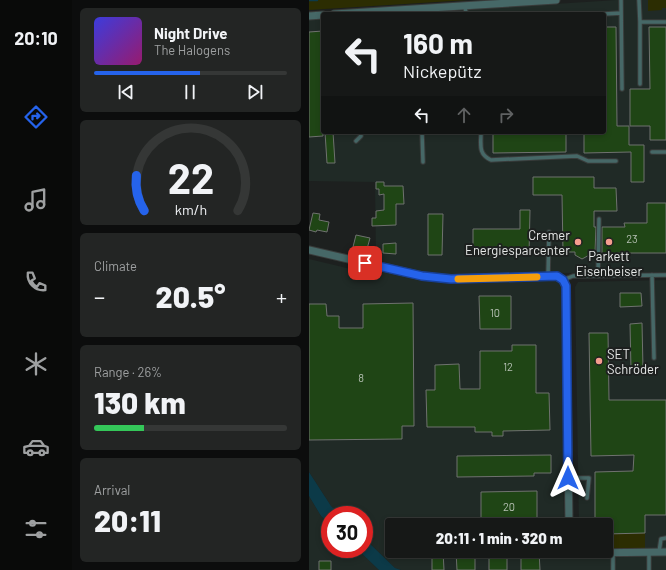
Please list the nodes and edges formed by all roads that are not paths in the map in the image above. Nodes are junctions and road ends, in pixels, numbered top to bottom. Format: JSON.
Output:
{"nodes":[{"id":1,"x":556,"y":0,"type":"edge"},
{"id":2,"x":621,"y":0,"type":"edge"},
{"id":3,"x":639,"y":0,"type":"edge"},
{"id":4,"x":465,"y":6,"type":"junction"},
{"id":5,"x":418,"y":11,"type":"edge"},
{"id":6,"x":395,"y":12,"type":"edge"},
{"id":7,"x":466,"y":12,"type":"edge"},
{"id":8,"x":621,"y":13,"type":"junction"},
{"id":9,"x":606,"y":14,"type":"edge"},
{"id":10,"x":321,"y":15,"type":"edge"},
{"id":11,"x":309,"y":16,"type":"edge"},
{"id":12,"x":639,"y":22,"type":"junction"},
{"id":13,"x":666,"y":22,"type":"edge"},
{"id":14,"x":640,"y":84,"type":"dead end"},
{"id":15,"x":622,"y":89,"type":"dead end"},
{"id":16,"x":360,"y":134,"type":"edge"},
{"id":17,"x":422,"y":134,"type":"edge"},
{"id":18,"x":481,"y":134,"type":"edge"},
{"id":19,"x":356,"y":140,"type":"dead end"},
{"id":20,"x":652,"y":152,"type":"dead end"},
{"id":21,"x":666,"y":152,"type":"edge"},
{"id":22,"x":616,"y":161,"type":"dead end"},
{"id":23,"x":423,"y":162,"type":"dead end"},
{"id":24,"x":599,"y":219,"type":"dead end"},
{"id":25,"x":549,"y":232,"type":"dead end"},
{"id":26,"x":309,"y":250,"type":"edge"},
{"id":27,"x":652,"y":275,"type":"junction"},
{"id":28,"x":666,"y":275,"type":"edge"},
{"id":29,"x":599,"y":276,"type":"junction"},
{"id":30,"x":548,"y":277,"type":"junction"},
{"id":31,"x":563,"y":280,"type":"junction"},
{"id":32,"x":654,"y":358,"type":"dead end"},
{"id":33,"x":568,"y":478,"type":"junction"},
{"id":34,"x":587,"y":498,"type":"dead end"},
{"id":35,"x":569,"y":518,"type":"edge"},
{"id":36,"x":666,"y":538,"type":"edge"},
{"id":37,"x":649,"y":552,"type":"junction"},
{"id":38,"x":662,"y":552,"type":"edge"},
{"id":39,"x":613,"y":553,"type":"edge"},
{"id":40,"x":613,"y":558,"type":"edge"},
{"id":41,"x":613,"y":570,"type":"edge"},
{"id":42,"x":649,"y":570,"type":"edge"}],
"edges":[{"from":1,"to":4,"type":"street"},
{"from":2,"to":8,"type":"lane"},
{"from":3,"to":12,"type":"lane"},
{"from":4,"to":5,"type":"street"},
{"from":4,"to":7,"type":"lane"},
{"from":5,"to":6,"type":"street"},
{"from":8,"to":9,"type":"lane"},
{"from":8,"to":15,"type":"lane"},
{"from":10,"to":11,"type":"street"},
{"from":12,"to":13,"type":"lane"},
{"from":12,"to":14,"type":"lane"},
{"from":16,"to":19,"type":"lane"},
{"from":17,"to":23,"type":"lane"},
{"from":18,"to":22,"type":"lane"},
{"from":20,"to":21,"type":"lane"},
{"from":24,"to":29,"type":"lane"},
{"from":25,"to":30,"type":"lane"},
{"from":26,"to":30,"type":"street"},
{"from":27,"to":28,"type":"lane"},
{"from":27,"to":29,"type":"lane"},
{"from":27,"to":32,"type":"lane"},
{"from":29,"to":31,"type":"lane"},
{"from":30,"to":31,"type":"street"},
{"from":31,"to":33,"type":"street"},
{"from":33,"to":34,"type":"lane"},
{"from":33,"to":35,"type":"street"},
{"from":36,"to":38,"type":"lane"},
{"from":37,"to":38,"type":"street"},
{"from":37,"to":39,"type":"street"},
{"from":37,"to":42,"type":"lane"},
{"from":40,"to":41,"type":"lane"}]}
